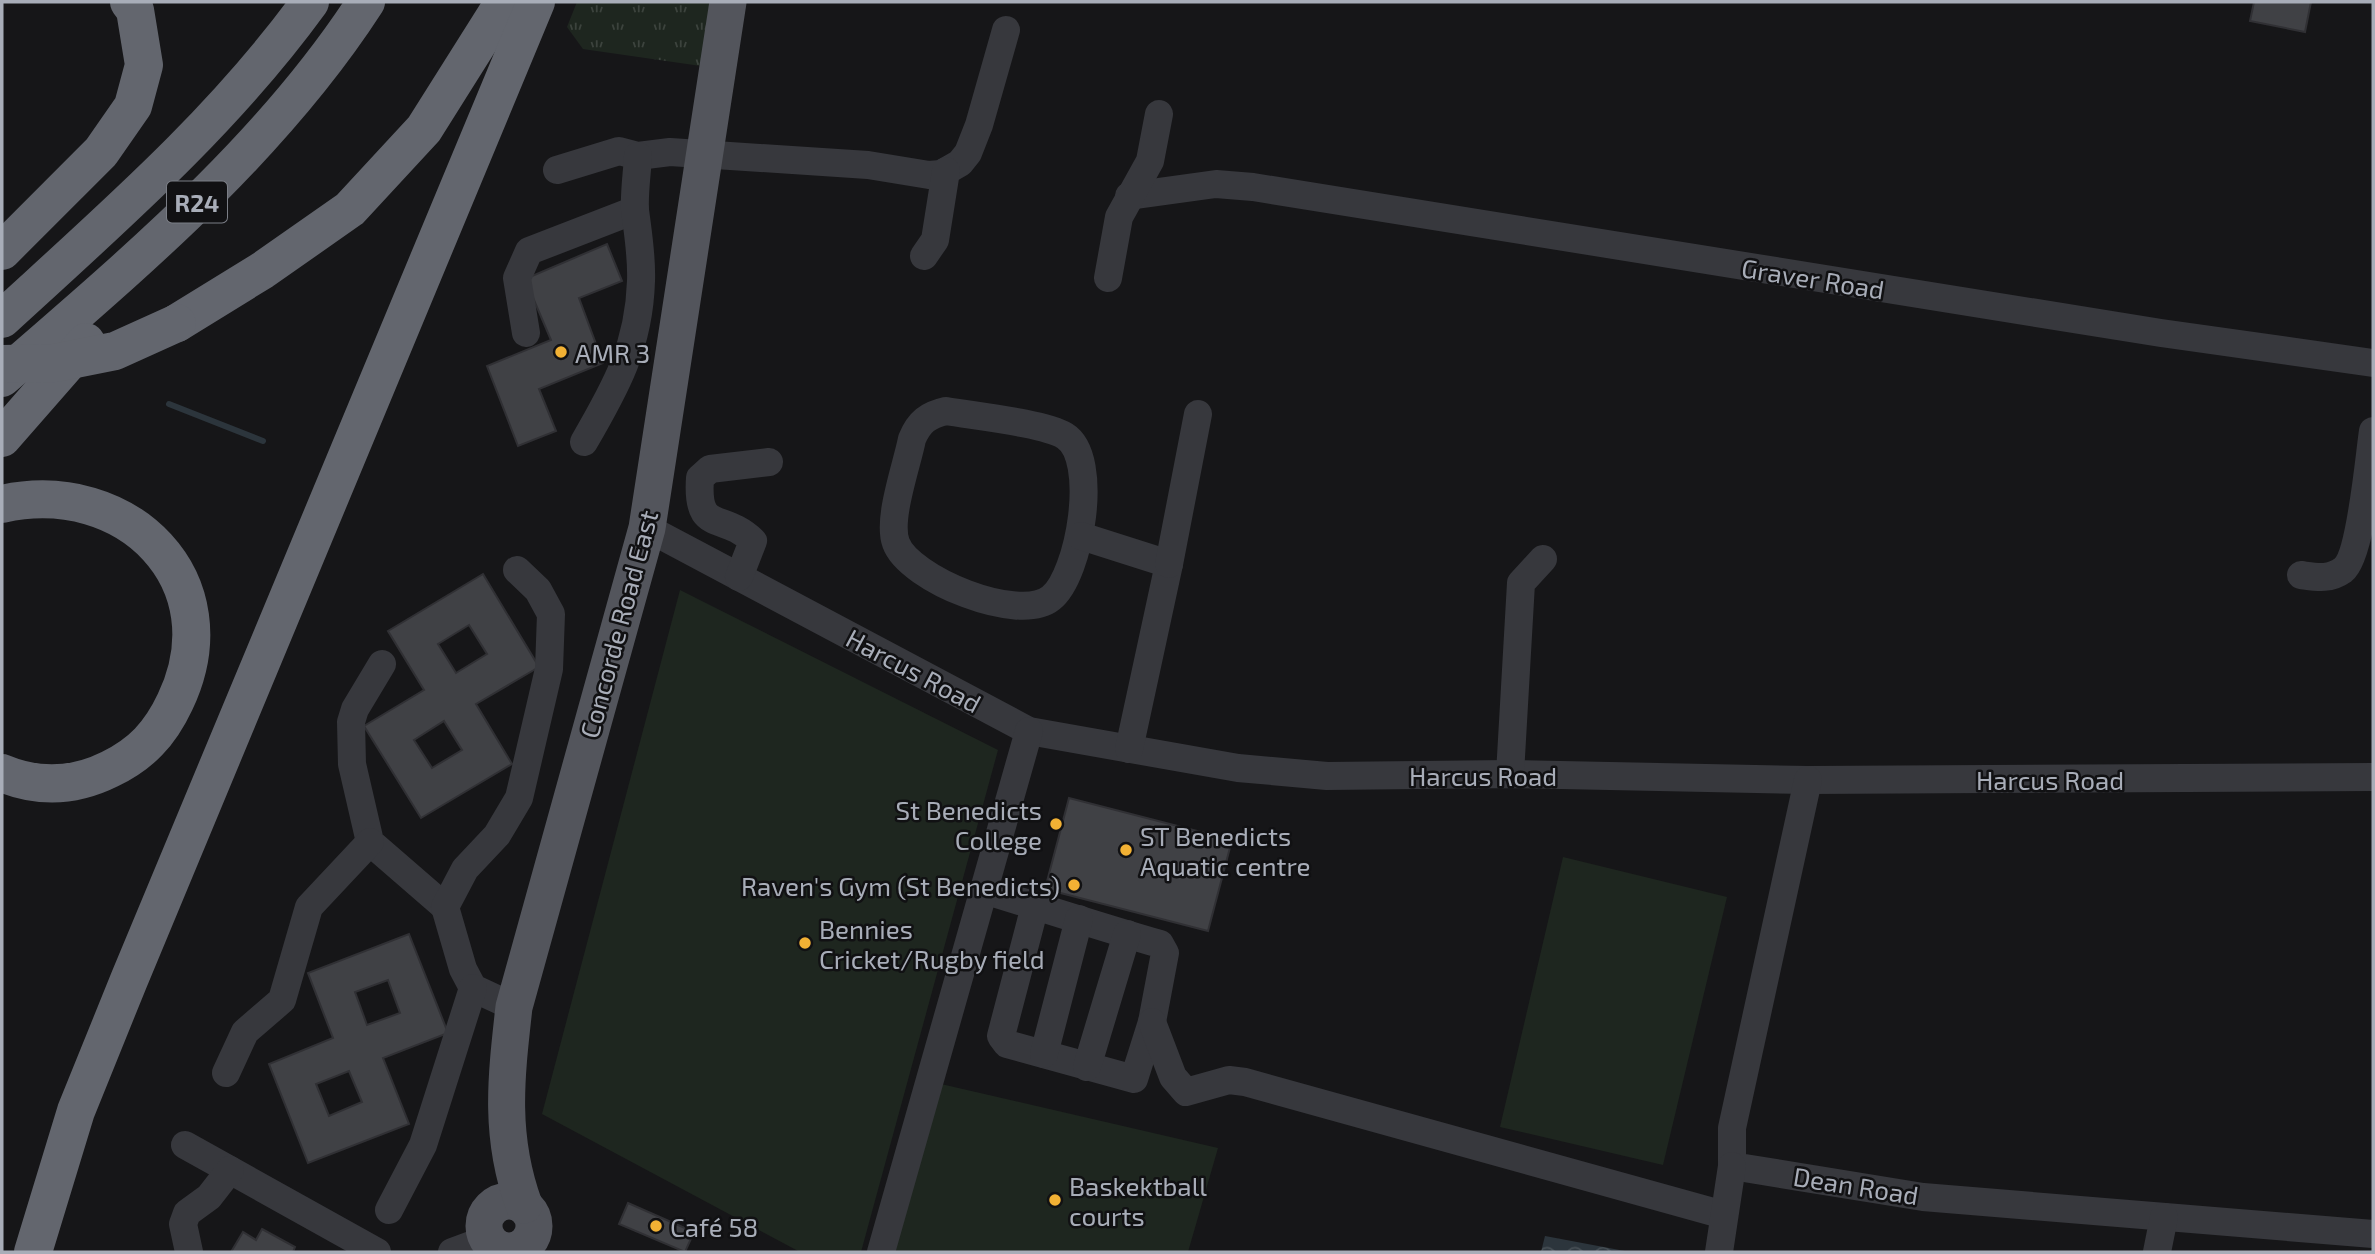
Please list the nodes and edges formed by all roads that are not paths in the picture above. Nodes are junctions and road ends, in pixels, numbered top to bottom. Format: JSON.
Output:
{"nodes":[{"id":1,"x":129,"y":2,"type":"edge"},
{"id":2,"x":310,"y":2,"type":"edge"},
{"id":3,"x":366,"y":2,"type":"edge"},
{"id":4,"x":504,"y":2,"type":"edge"},
{"id":5,"x":536,"y":2,"type":"edge"},
{"id":6,"x":727,"y":2,"type":"edge"},
{"id":7,"x":1006,"y":30,"type":"dead end"},
{"id":8,"x":1159,"y":114,"type":"dead end"},
{"id":9,"x":705,"y":155,"type":"junction"},
{"id":10,"x":638,"y":156,"type":"junction"},
{"id":11,"x":557,"y":170,"type":"dead end"},
{"id":12,"x":946,"y":171,"type":"junction"},
{"id":13,"x":214,"y":186,"type":"junction"},
{"id":14,"x":1129,"y":196,"type":"junction"},
{"id":15,"x":635,"y":210,"type":"junction"},
{"id":16,"x":2,"y":251,"type":"edge"},
{"id":17,"x":924,"y":256,"type":"dead end"},
{"id":18,"x":1108,"y":278,"type":"dead end"},
{"id":19,"x":2,"y":320,"type":"edge"},
{"id":20,"x":526,"y":333,"type":"dead end"},
{"id":21,"x":2373,"y":363,"type":"edge"},
{"id":22,"x":2,"y":364,"type":"edge"},
{"id":23,"x":2,"y":378,"type":"edge"},
{"id":24,"x":1198,"y":414,"type":"dead end"},
{"id":25,"x":2373,"y":431,"type":"edge"},
{"id":26,"x":2,"y":438,"type":"edge"},
{"id":27,"x":584,"y":442,"type":"dead end"},
{"id":28,"x":769,"y":463,"type":"dead end"},
{"id":29,"x":2,"y":504,"type":"edge"},
{"id":30,"x":647,"y":528,"type":"junction"},
{"id":31,"x":1081,"y":536,"type":"junction"},
{"id":32,"x":1543,"y":559,"type":"dead end"},
{"id":33,"x":1169,"y":564,"type":"junction"},
{"id":34,"x":517,"y":570,"type":"dead end"},
{"id":35,"x":2301,"y":575,"type":"dead end"},
{"id":36,"x":739,"y":577,"type":"junction"},
{"id":37,"x":382,"y":664,"type":"dead end"},
{"id":38,"x":1029,"y":731,"type":"junction"},
{"id":39,"x":1129,"y":749,"type":"junction"},
{"id":40,"x":2,"y":773,"type":"edge"},
{"id":41,"x":1510,"y":774,"type":"junction"},
{"id":42,"x":2373,"y":777,"type":"edge"},
{"id":43,"x":1808,"y":780,"type":"junction"},
{"id":44,"x":370,"y":842,"type":"junction"},
{"id":45,"x":984,"y":890,"type":"junction"},
{"id":46,"x":1035,"y":906,"type":"junction"},
{"id":47,"x":445,"y":907,"type":"junction"},
{"id":48,"x":1079,"y":919,"type":"junction"},
{"id":49,"x":1127,"y":934,"type":"junction"},
{"id":50,"x":472,"y":988,"type":"junction"},
{"id":51,"x":514,"y":1007,"type":"junction"},
{"id":52,"x":1152,"y":1022,"type":"junction"},
{"id":53,"x":1044,"y":1054,"type":"junction"},
{"id":54,"x":1087,"y":1067,"type":"junction"},
{"id":55,"x":226,"y":1073,"type":"dead end"},
{"id":56,"x":185,"y":1145,"type":"dead end"},
{"id":57,"x":1732,"y":1167,"type":"junction"},
{"id":58,"x":230,"y":1170,"type":"junction"},
{"id":59,"x":389,"y":1210,"type":"dead end"},
{"id":60,"x":1724,"y":1215,"type":"junction"},
{"id":61,"x":2164,"y":1217,"type":"junction"},
{"id":62,"x":2373,"y":1234,"type":"edge"},
{"id":63,"x":514,"y":1235,"type":"edge"},
{"id":64,"x":2327,"y":1241,"type":"edge"},
{"id":65,"x":33,"y":1252,"type":"edge"},
{"id":66,"x":189,"y":1252,"type":"edge"},
{"id":67,"x":377,"y":1252,"type":"edge"},
{"id":68,"x":452,"y":1252,"type":"edge"},
{"id":69,"x":881,"y":1252,"type":"edge"},
{"id":70,"x":1719,"y":1252,"type":"edge"},
{"id":71,"x":2157,"y":1252,"type":"edge"}],
"edges":[{"from":1,"to":16,"type":"highway"},
{"from":2,"to":19,"type":"highway","number":"R24"},
{"from":3,"to":13,"type":"highway","number":"R24"},
{"from":4,"to":22,"type":"highway","bridge":true},
{"from":5,"to":65,"type":"highway"},
{"from":6,"to":9,"type":"main road","name":"Concorde Road East"},
{"from":7,"to":12,"type":"street"},
{"from":8,"to":14,"type":"street"},
{"from":9,"to":10,"type":"street"},
{"from":9,"to":12,"type":"street"},
{"from":9,"to":30,"type":"main road","name":"Concorde Road East"},
{"from":10,"to":11,"type":"street"},
{"from":10,"to":15,"type":"street"},
{"from":12,"to":17,"type":"street"},
{"from":13,"to":23,"type":"highway","number":"R24"},
{"from":13,"to":26,"type":"highway"},
{"from":14,"to":18,"type":"street"},
{"from":14,"to":21,"type":"street","name":"Graver Road"},
{"from":15,"to":20,"type":"street"},
{"from":15,"to":27,"type":"street"},
{"from":24,"to":33,"type":"street"},
{"from":25,"to":35,"type":"street"},
{"from":28,"to":36,"type":"street"},
{"from":29,"to":40,"type":"highway"},
{"from":30,"to":36,"type":"street","name":"Harcus Road"},
{"from":30,"to":51,"type":"main road","name":"Concorde Road East"},
{"from":31,"to":31,"type":"street"},
{"from":31,"to":33,"type":"street"},
{"from":32,"to":41,"type":"street"},
{"from":33,"to":39,"type":"street"},
{"from":34,"to":47,"type":"street"},
{"from":36,"to":38,"type":"street","name":"Harcus Road"},
{"from":37,"to":44,"type":"street"},
{"from":38,"to":39,"type":"street","name":"Harcus Road"},
{"from":38,"to":45,"type":"street"},
{"from":39,"to":41,"type":"street","name":"Harcus Road"},
{"from":41,"to":43,"type":"street","name":"Harcus Road"},
{"from":42,"to":43,"type":"street","name":"Harcus Road"},
{"from":43,"to":57,"type":"street"},
{"from":44,"to":47,"type":"street"},
{"from":44,"to":55,"type":"street"},
{"from":45,"to":46,"type":"street"},
{"from":45,"to":69,"type":"street"},
{"from":46,"to":48,"type":"street"},
{"from":46,"to":53,"type":"street"},
{"from":47,"to":50,"type":"street"},
{"from":48,"to":49,"type":"street"},
{"from":48,"to":53,"type":"street"},
{"from":49,"to":52,"type":"street"},
{"from":49,"to":54,"type":"street"},
{"from":50,"to":51,"type":"street"},
{"from":50,"to":59,"type":"street"},
{"from":51,"to":63,"type":"main road","name":"Concorde Road East"},
{"from":52,"to":54,"type":"street"},
{"from":52,"to":60,"type":"street"},
{"from":53,"to":54,"type":"street"},
{"from":56,"to":58,"type":"street"},
{"from":57,"to":60,"type":"street"},
{"from":57,"to":61,"type":"street","name":"Dean Road"},
{"from":58,"to":66,"type":"street"},
{"from":58,"to":67,"type":"street"},
{"from":60,"to":70,"type":"street"},
{"from":61,"to":64,"type":"street","name":"Dean Road"},
{"from":61,"to":71,"type":"street"},
{"from":62,"to":64,"type":"street","name":"Dean Road"},
{"from":63,"to":68,"type":"street"}]}
